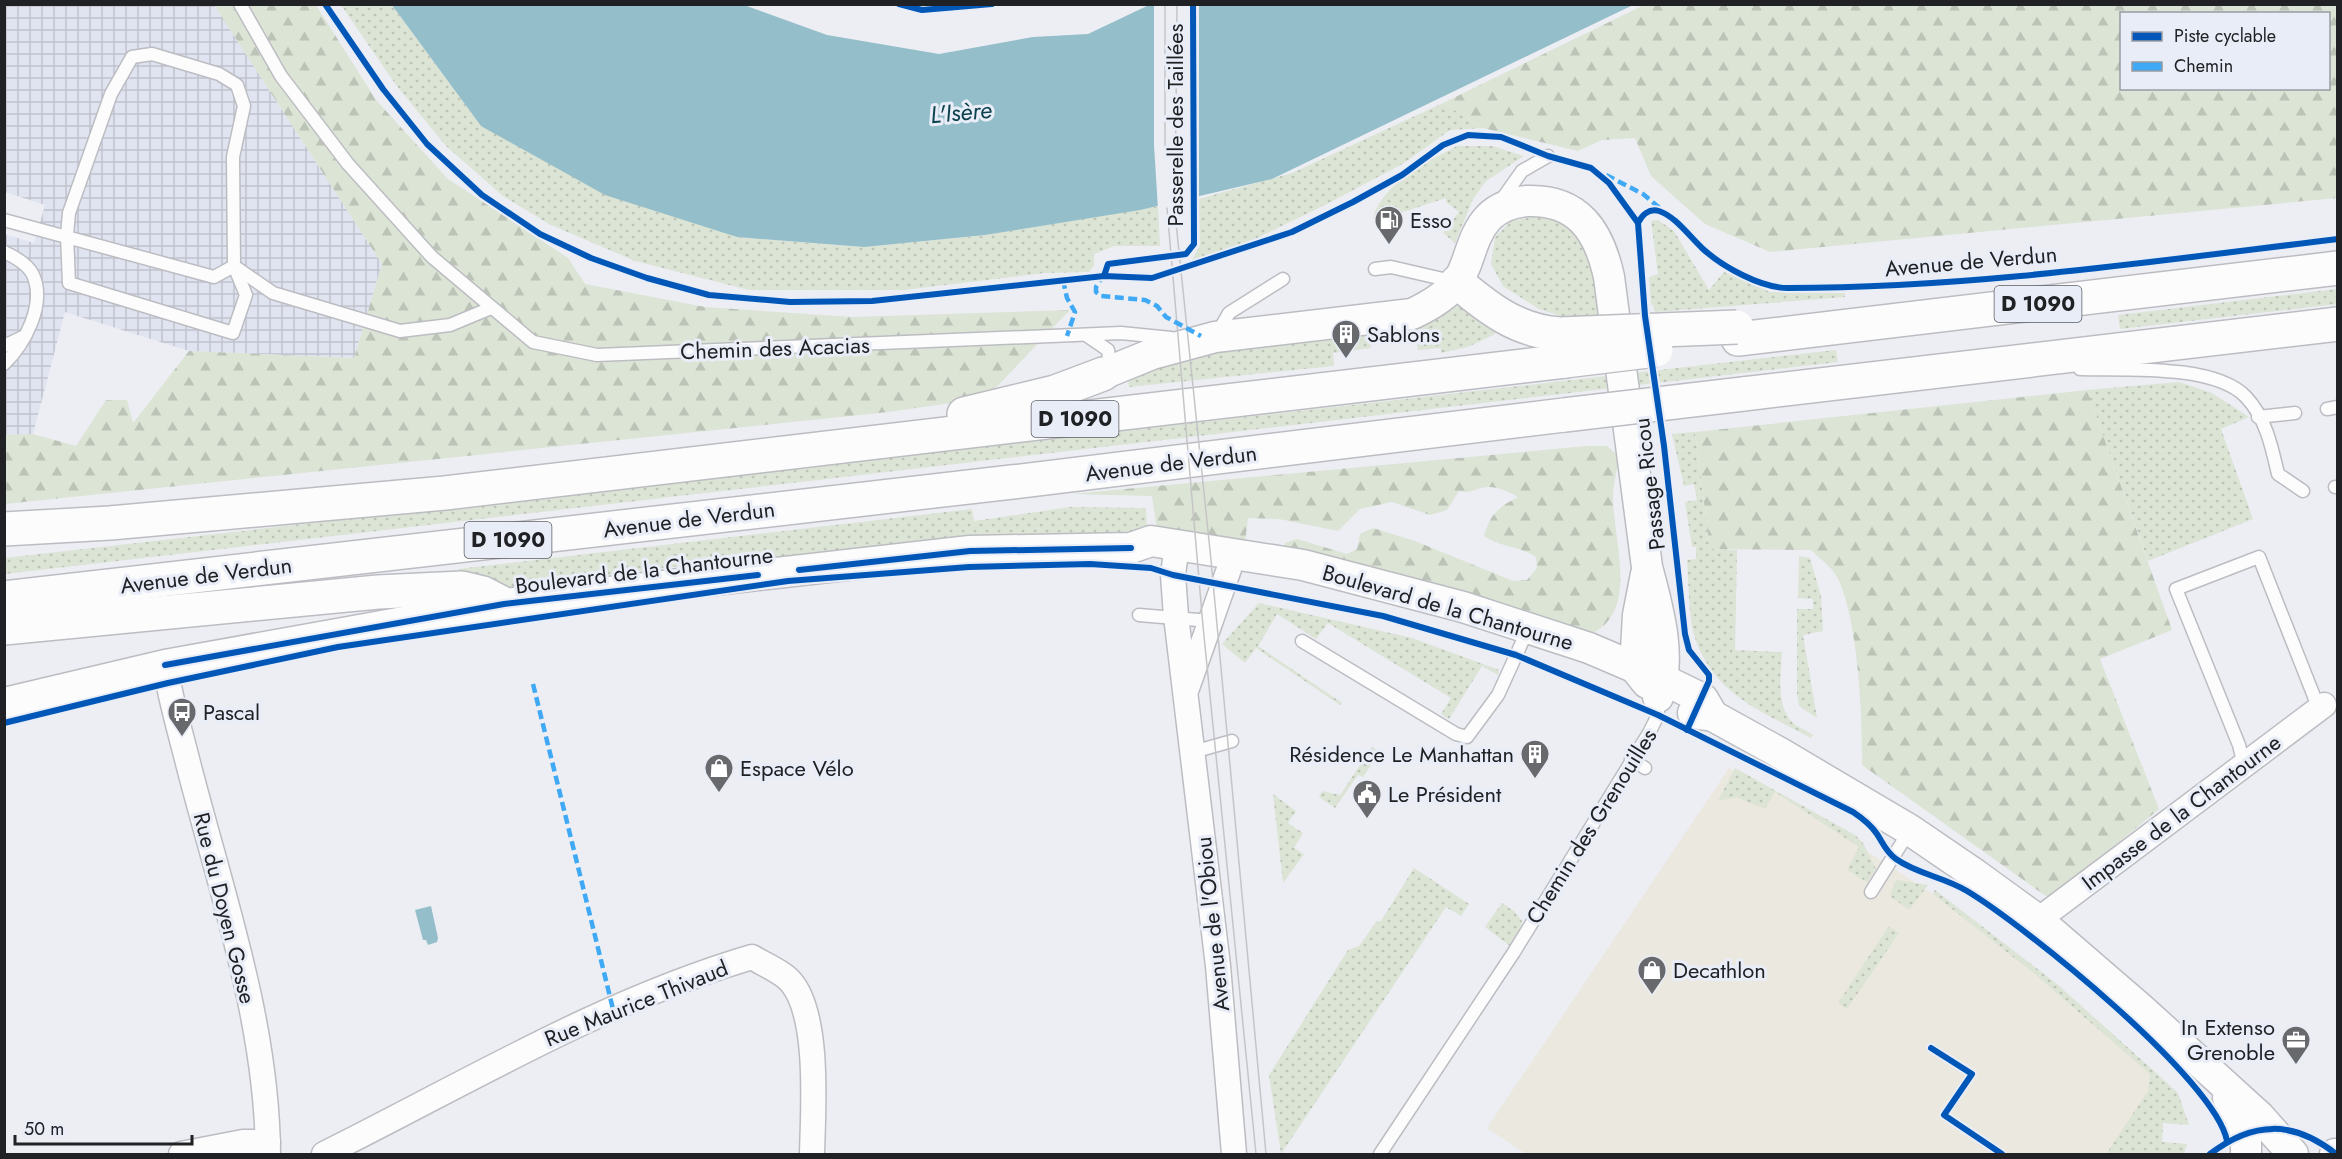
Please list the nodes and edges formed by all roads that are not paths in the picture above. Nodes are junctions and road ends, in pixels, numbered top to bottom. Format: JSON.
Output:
{"nodes":[{"id":1,"x":240,"y":4,"type":"edge"},
{"id":2,"x":1548,"y":156,"type":"dead end"},
{"id":3,"x":1490,"y":216,"type":"junction"},
{"id":4,"x":4,"y":220,"type":"edge"},
{"id":5,"x":67,"y":235,"type":"junction"},
{"id":6,"x":4,"y":252,"type":"edge"},
{"id":7,"x":234,"y":266,"type":"junction"},
{"id":8,"x":1375,"y":268,"type":"dead end"},
{"id":9,"x":2337,"y":268,"type":"edge"},
{"id":10,"x":1283,"y":279,"type":"dead end"},
{"id":11,"x":1457,"y":282,"type":"junction"},
{"id":12,"x":491,"y":308,"type":"junction"},
{"id":13,"x":2337,"y":324,"type":"edge"},
{"id":14,"x":1085,"y":334,"type":"junction"},
{"id":15,"x":25,"y":336,"type":"junction"},
{"id":16,"x":1215,"y":337,"type":"junction"},
{"id":17,"x":4,"y":346,"type":"edge"},
{"id":18,"x":1563,"y":348,"type":"junction"},
{"id":19,"x":4,"y":364,"type":"edge"},
{"id":20,"x":1986,"y":366,"type":"junction"},
{"id":21,"x":1103,"y":374,"type":"junction"},
{"id":22,"x":2295,"y":413,"type":"dead end"},
{"id":23,"x":2258,"y":417,"type":"junction"},
{"id":24,"x":815,"y":448,"type":"junction"},
{"id":25,"x":2303,"y":491,"type":"dead end"},
{"id":26,"x":110,"y":523,"type":"junction"},
{"id":27,"x":4,"y":529,"type":"edge"},
{"id":28,"x":4,"y":540,"type":"edge"},
{"id":29,"x":1177,"y":552,"type":"junction"},
{"id":30,"x":1230,"y":561,"type":"junction"},
{"id":31,"x":1647,"y":567,"type":"junction"},
{"id":32,"x":4,"y":598,"type":"edge"},
{"id":33,"x":504,"y":604,"type":"junction"},
{"id":34,"x":1139,"y":615,"type":"dead end"},
{"id":35,"x":1638,"y":615,"type":"junction"},
{"id":36,"x":1176,"y":616,"type":"junction"},
{"id":37,"x":1210,"y":621,"type":"junction"},
{"id":38,"x":4,"y":628,"type":"edge"},
{"id":39,"x":1524,"y":637,"type":"junction"},
{"id":40,"x":1302,"y":641,"type":"dead end"},
{"id":41,"x":1589,"y":648,"type":"junction"},
{"id":42,"x":165,"y":665,"type":"junction"},
{"id":43,"x":1635,"y":668,"type":"junction"},
{"id":44,"x":1661,"y":689,"type":"junction"},
{"id":45,"x":1185,"y":693,"type":"junction"},
{"id":46,"x":4,"y":703,"type":"edge"},
{"id":47,"x":2321,"y":707,"type":"joint"},
{"id":48,"x":1232,"y":741,"type":"dead end"},
{"id":49,"x":1193,"y":752,"type":"junction"},
{"id":50,"x":1631,"y":759,"type":"junction"},
{"id":51,"x":2244,"y":765,"type":"junction"},
{"id":52,"x":1645,"y":768,"type":"dead end"},
{"id":53,"x":1910,"y":830,"type":"junction"},
{"id":54,"x":1871,"y":892,"type":"dead end"},
{"id":55,"x":2038,"y":920,"type":"junction"},
{"id":56,"x":2217,"y":1080,"type":"junction"},
{"id":57,"x":268,"y":1148,"type":"edge"},
{"id":58,"x":181,"y":1155,"type":"edge"},
{"id":59,"x":324,"y":1155,"type":"edge"},
{"id":60,"x":812,"y":1155,"type":"edge"},
{"id":61,"x":1234,"y":1155,"type":"edge"},
{"id":62,"x":1380,"y":1155,"type":"edge"},
{"id":63,"x":2246,"y":1155,"type":"edge"},
{"id":64,"x":2261,"y":1155,"type":"edge"},
{"id":65,"x":2284,"y":1155,"type":"edge"},
{"id":66,"x":2293,"y":1155,"type":"edge"}],
"edges":[{"from":1,"to":12,"type":"lane","name":"Chemin des Acacias"},
{"from":2,"to":3,"type":"lane"},
{"from":3,"to":11,"type":"street"},
{"from":3,"to":31,"type":"street","name":"Passage Ricou"},
{"from":4,"to":5,"type":"lane"},
{"from":5,"to":7,"type":"lane"},
{"from":5,"to":7,"type":"lane"},
{"from":5,"to":7,"type":"lane"},
{"from":6,"to":15,"type":"lane"},
{"from":7,"to":12,"type":"lane"},
{"from":8,"to":11,"type":"lane"},
{"from":9,"to":18,"type":"main road","number":"D 1090","bridge":true},
{"from":10,"to":16,"type":"lane"},
{"from":11,"to":16,"type":"street","name":"Chemin des Acacias"},
{"from":11,"to":18,"type":"main road"},
{"from":12,"to":14,"type":"lane","name":"Chemin des Acacias"},
{"from":13,"to":20,"type":"main road","name":"Avenue de Verdun","number":"D 1090"},
{"from":14,"to":16,"type":"lane","name":"Chemin des Acacias"},
{"from":14,"to":21,"type":"lane"},
{"from":15,"to":17,"type":"lane"},
{"from":15,"to":19,"type":"lane"},
{"from":16,"to":21,"type":"street"},
{"from":18,"to":24,"type":"main road","number":"D 1090"},
{"from":20,"to":23,"type":"lane"},
{"from":20,"to":32,"type":"main road","name":"Avenue de Verdun","number":"D 1090","bridge":true},
{"from":21,"to":24,"type":"main road"},
{"from":22,"to":23,"type":"lane"},
{"from":23,"to":25,"type":"lane"},
{"from":24,"to":26,"type":"main road","number":"D 1090"},
{"from":26,"to":27,"type":"main road"},
{"from":26,"to":28,"type":"main road","number":"D 1090"},
{"from":29,"to":30,"type":"street","name":"Boulevard de la Chantourne"},
{"from":29,"to":33,"type":"street","name":"Boulevard de la Chantourne"},
{"from":29,"to":36,"type":"street","name":"Avenue de l'Obiou"},
{"from":30,"to":37,"type":"street","name":"Avenue de l'Obiou"},
{"from":30,"to":39,"type":"street","name":"Boulevard de la Chantourne"},
{"from":31,"to":35,"type":"street"},
{"from":31,"to":44,"type":"street"},
{"from":33,"to":38,"type":"main road"},
{"from":33,"to":42,"type":"street","name":"Boulevard de la Chantourne"},
{"from":34,"to":36,"type":"lane"},
{"from":35,"to":41,"type":"street"},
{"from":35,"to":43,"type":"street"},
{"from":36,"to":37,"type":"lane"},
{"from":36,"to":45,"type":"street","name":"Avenue de l'Obiou"},
{"from":37,"to":45,"type":"street","name":"Avenue de l'Obiou"},
{"from":39,"to":40,"type":"lane"},
{"from":39,"to":41,"type":"street","name":"Boulevard de la Chantourne"},
{"from":39,"to":44,"type":"street","name":"Boulevard de la Chantourne"},
{"from":41,"to":43,"type":"street","name":"Boulevard de la Chantourne"},
{"from":42,"to":46,"type":"street","name":"Boulevard de la Chantourne"},
{"from":42,"to":57,"type":"street","name":"Rue du Doyen Gosse"},
{"from":43,"to":44,"type":"street"},
{"from":44,"to":50,"type":"lane","name":"Chemin des Grenouilles"},
{"from":44,"to":53,"type":"street","name":"Boulevard de la Chantourne"},
{"from":45,"to":49,"type":"street","name":"Avenue de l'Obiou"},
{"from":47,"to":51,"type":"street","name":"Impasse de la Chantourne"},
{"from":47,"to":51,"type":"lane"},
{"from":48,"to":49,"type":"lane"},
{"from":49,"to":61,"type":"street","name":"Avenue de l'Obiou"},
{"from":50,"to":52,"type":"lane"},
{"from":50,"to":62,"type":"lane","name":"Chemin des Grenouilles"},
{"from":51,"to":55,"type":"street","name":"Impasse de la Chantourne"},
{"from":53,"to":54,"type":"lane"},
{"from":53,"to":55,"type":"street","name":"Boulevard de la Chantourne"},
{"from":55,"to":56,"type":"street","name":"Boulevard de la Chantourne"},
{"from":56,"to":63,"type":"street","name":"Boulevard de la Chantourne"},
{"from":56,"to":66,"type":"street","name":"Boulevard de la Chantourne"},
{"from":57,"to":58,"type":"street"},
{"from":59,"to":60,"type":"street","name":"Rue Maurice Thivaud"},
{"from":64,"to":65,"type":"street"}]}
